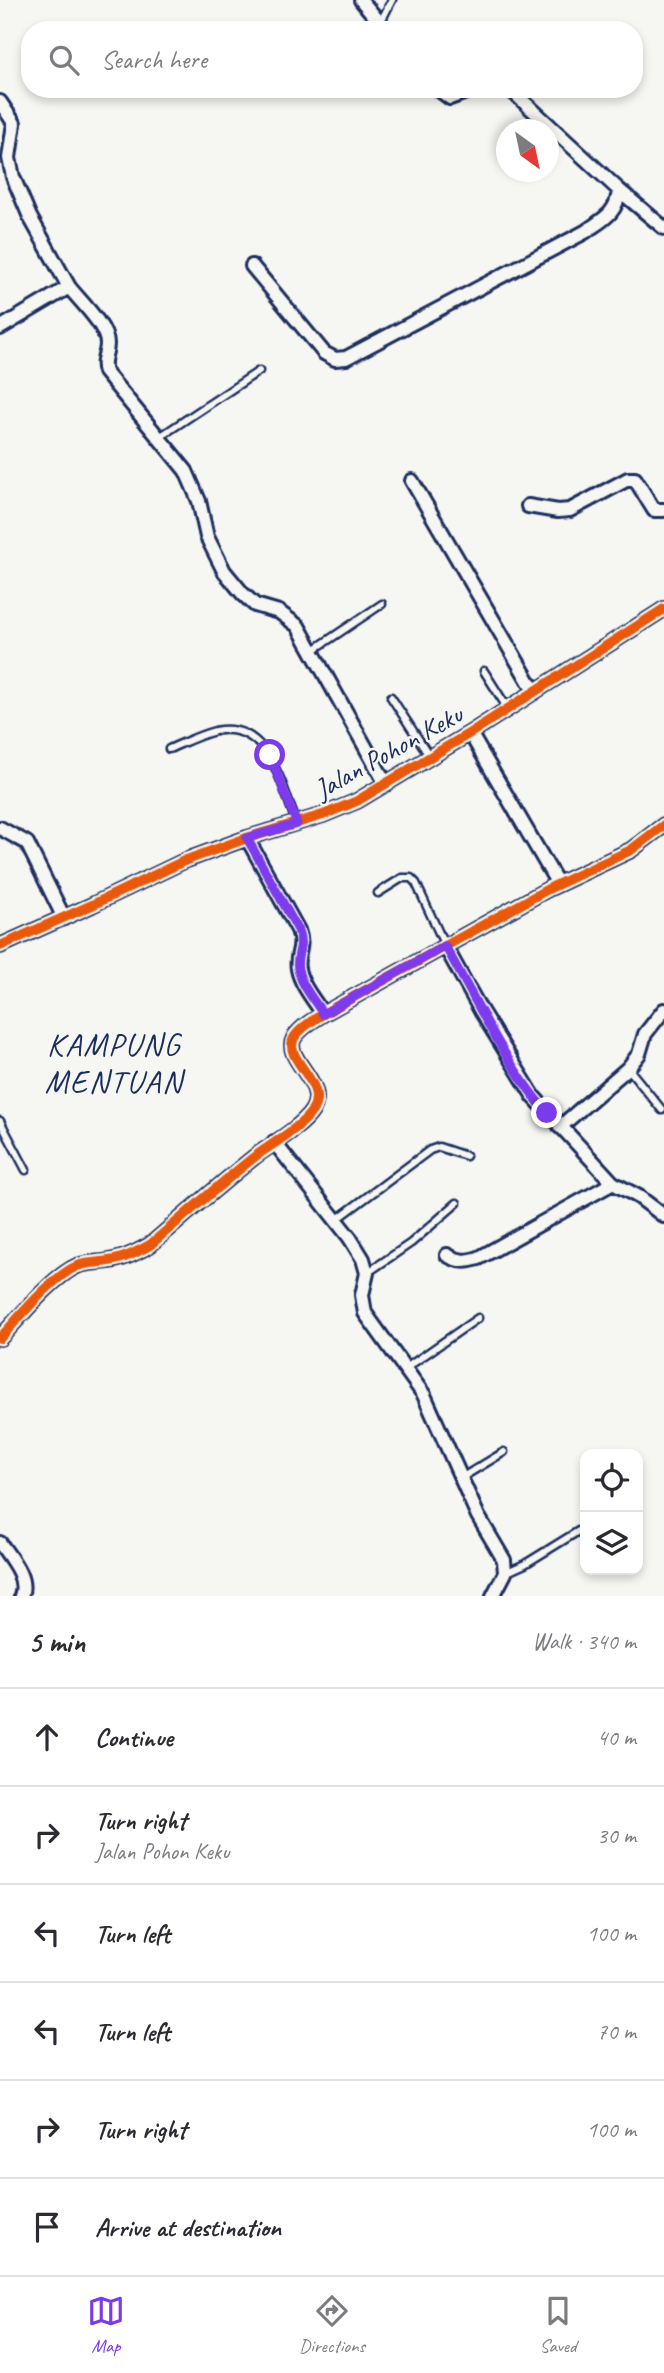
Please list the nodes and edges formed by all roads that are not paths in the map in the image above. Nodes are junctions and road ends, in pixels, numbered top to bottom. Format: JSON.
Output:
{"nodes":[{"id":1,"x":361,"y":0,"type":"edge"},
{"id":2,"x":392,"y":0,"type":"edge"},
{"id":3,"x":378,"y":21,"type":"edge"},
{"id":4,"x":385,"y":21,"type":"edge"},
{"id":5,"x":520,"y":98,"type":"edge"},
{"id":6,"x":0,"y":102,"type":"edge"},
{"id":7,"x":619,"y":190,"type":"junction"},
{"id":8,"x":664,"y":228,"type":"edge"},
{"id":9,"x":252,"y":266,"type":"dead end"},
{"id":10,"x":69,"y":287,"type":"junction"},
{"id":11,"x":0,"y":328,"type":"edge"},
{"id":12,"x":259,"y":371,"type":"dead end"},
{"id":13,"x":158,"y":438,"type":"junction"},
{"id":14,"x":412,"y":481,"type":"dead end"},
{"id":15,"x":528,"y":506,"type":"dead end"},
{"id":16,"x":664,"y":510,"type":"edge"},
{"id":17,"x":382,"y":604,"type":"dead end"},
{"id":18,"x":664,"y":610,"type":"edge"},
{"id":19,"x":312,"y":651,"type":"junction"},
{"id":20,"x":484,"y":671,"type":"dead end"},
{"id":21,"x":535,"y":692,"type":"junction"},
{"id":22,"x":391,"y":697,"type":"dead end"},
{"id":23,"x":508,"y":709,"type":"junction"},
{"id":24,"x":470,"y":733,"type":"junction"},
{"id":25,"x":169,"y":749,"type":"dead end"},
{"id":26,"x":430,"y":758,"type":"junction"},
{"id":27,"x":386,"y":784,"type":"junction"},
{"id":28,"x":297,"y":824,"type":"junction"},
{"id":29,"x":664,"y":825,"type":"edge"},
{"id":30,"x":0,"y":828,"type":"edge"},
{"id":31,"x":247,"y":838,"type":"junction"},
{"id":32,"x":558,"y":884,"type":"junction"},
{"id":33,"x":378,"y":893,"type":"dead end"},
{"id":34,"x":64,"y":918,"type":"junction"},
{"id":35,"x":0,"y":946,"type":"edge"},
{"id":36,"x":445,"y":946,"type":"junction"},
{"id":37,"x":664,"y":1010,"type":"edge"},
{"id":38,"x":323,"y":1014,"type":"junction"},
{"id":39,"x":628,"y":1068,"type":"junction"},
{"id":40,"x":662,"y":1110,"type":"dead end"},
{"id":41,"x":0,"y":1121,"type":"edge"},
{"id":42,"x":561,"y":1127,"type":"junction"},
{"id":43,"x":274,"y":1142,"type":"junction"},
{"id":44,"x":467,"y":1156,"type":"dead end"},
{"id":45,"x":26,"y":1170,"type":"dead end"},
{"id":46,"x":613,"y":1183,"type":"junction"},
{"id":47,"x":457,"y":1203,"type":"dead end"},
{"id":48,"x":664,"y":1216,"type":"edge"},
{"id":49,"x":336,"y":1220,"type":"junction"},
{"id":50,"x":447,"y":1255,"type":"dead end"},
{"id":51,"x":367,"y":1273,"type":"junction"},
{"id":52,"x":478,"y":1318,"type":"dead end"},
{"id":53,"x":0,"y":1338,"type":"edge"},
{"id":54,"x":406,"y":1368,"type":"junction"},
{"id":55,"x":504,"y":1452,"type":"dead end"},
{"id":56,"x":461,"y":1478,"type":"junction"},
{"id":57,"x":580,"y":1530,"type":"edge"},
{"id":58,"x":0,"y":1543,"type":"edge"},
{"id":59,"x":505,"y":1573,"type":"junction"},
{"id":60,"x":21,"y":1596,"type":"edge"},
{"id":61,"x":492,"y":1596,"type":"edge"}],
"edges":[{"from":1,"to":3,"type":"street"},
{"from":2,"to":4,"type":"lane"},
{"from":5,"to":7,"type":"street"},
{"from":6,"to":10,"type":"street"},
{"from":7,"to":8,"type":"street"},
{"from":7,"to":9,"type":"street"},
{"from":10,"to":11,"type":"street"},
{"from":10,"to":13,"type":"street"},
{"from":12,"to":13,"type":"lane"},
{"from":13,"to":19,"type":"street"},
{"from":14,"to":21,"type":"street"},
{"from":15,"to":16,"type":"street"},
{"from":17,"to":19,"type":"lane"},
{"from":18,"to":21,"type":"street","name":"Jalan Pohon Keku"},
{"from":19,"to":27,"type":"street"},
{"from":20,"to":23,"type":"lane"},
{"from":21,"to":23,"type":"street","name":"Jalan Pohon Keku"},
{"from":22,"to":26,"type":"lane"},
{"from":23,"to":24,"type":"street","name":"Jalan Pohon Keku"},
{"from":24,"to":26,"type":"street","name":"Jalan Pohon Keku"},
{"from":24,"to":32,"type":"street"},
{"from":25,"to":28,"type":"lane"},
{"from":26,"to":27,"type":"street","name":"Jalan Pohon Keku"},
{"from":27,"to":28,"type":"street","name":"Jalan Pohon Keku"},
{"from":28,"to":31,"type":"street","name":"Jalan Pohon Keku"},
{"from":29,"to":32,"type":"street"},
{"from":30,"to":34,"type":"street"},
{"from":31,"to":34,"type":"street","name":"Jalan Pohon Keku"},
{"from":31,"to":38,"type":"street"},
{"from":32,"to":36,"type":"street"},
{"from":33,"to":36,"type":"lane"},
{"from":34,"to":35,"type":"street","name":"Jalan Pohon Keku"},
{"from":36,"to":38,"type":"street"},
{"from":36,"to":42,"type":"street"},
{"from":37,"to":39,"type":"street"},
{"from":38,"to":43,"type":"street"},
{"from":39,"to":40,"type":"lane"},
{"from":39,"to":42,"type":"street"},
{"from":41,"to":45,"type":"lane"},
{"from":42,"to":46,"type":"street"},
{"from":43,"to":49,"type":"street"},
{"from":43,"to":53,"type":"street"},
{"from":44,"to":49,"type":"lane"},
{"from":46,"to":48,"type":"street"},
{"from":46,"to":50,"type":"street"},
{"from":47,"to":51,"type":"lane"},
{"from":49,"to":51,"type":"street"},
{"from":51,"to":54,"type":"street"},
{"from":52,"to":54,"type":"lane"},
{"from":54,"to":56,"type":"street"},
{"from":55,"to":56,"type":"lane"},
{"from":56,"to":59,"type":"street"},
{"from":57,"to":59,"type":"lane"},
{"from":58,"to":60,"type":"street"},
{"from":59,"to":61,"type":"street"}]}
